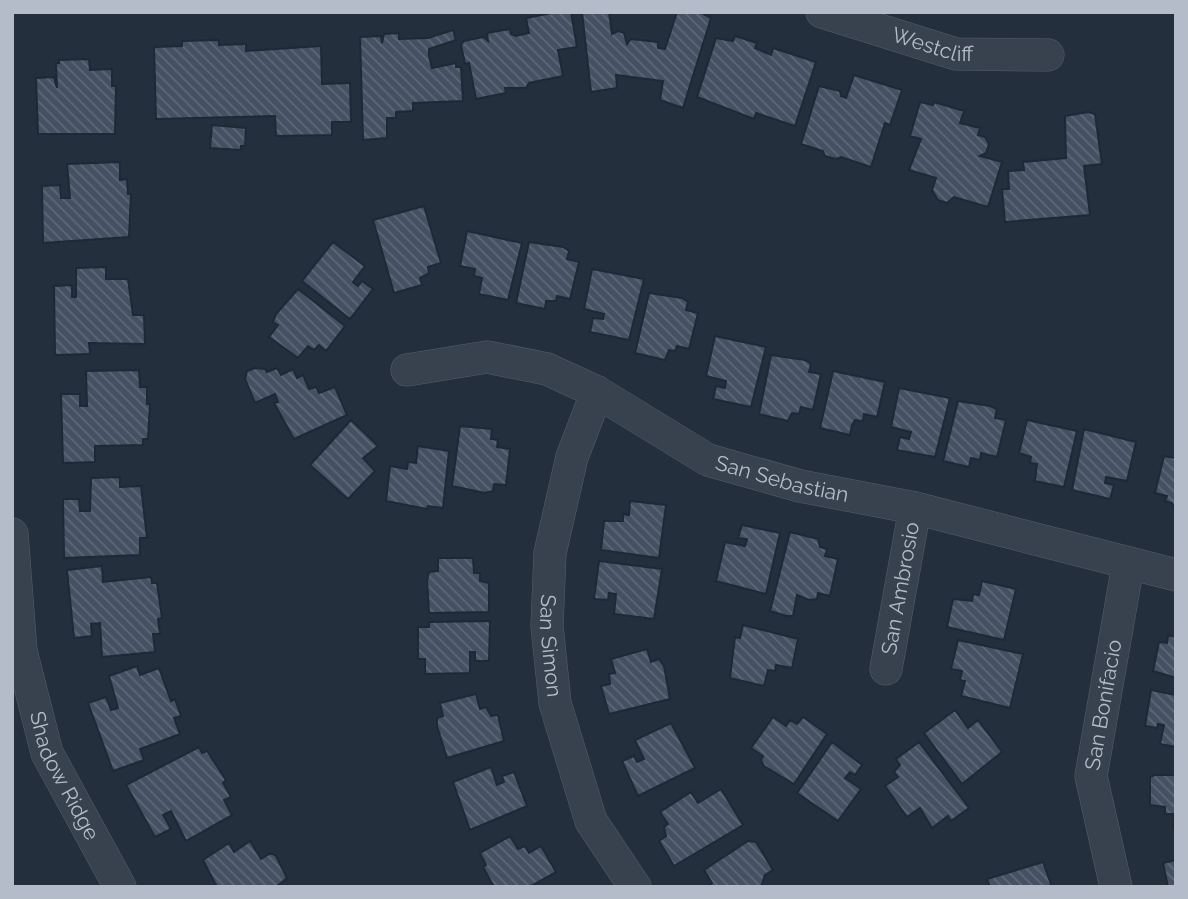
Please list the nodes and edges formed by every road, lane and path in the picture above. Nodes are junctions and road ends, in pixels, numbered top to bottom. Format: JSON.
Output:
{"nodes":[{"id":1,"x":822,"y":12,"type":"edge"},
{"id":2,"x":1048,"y":55,"type":"dead end"},
{"id":3,"x":407,"y":370,"type":"dead end"},
{"id":4,"x":597,"y":392,"type":"junction"},
{"id":5,"x":915,"y":508,"type":"junction"},
{"id":6,"x":13,"y":545,"type":"edge"},
{"id":7,"x":1128,"y":565,"type":"junction"},
{"id":8,"x":1176,"y":575,"type":"edge"},
{"id":9,"x":886,"y":669,"type":"dead end"},
{"id":10,"x":120,"y":887,"type":"edge"},
{"id":11,"x":635,"y":887,"type":"edge"},
{"id":12,"x":1116,"y":887,"type":"edge"}],
"edges":[{"from":1,"to":2,"type":"street","name":"Westcliff"},
{"from":3,"to":4,"type":"street","name":"San Sebastian"},
{"from":4,"to":5,"type":"street","name":"San Sebastian"},
{"from":4,"to":11,"type":"street","name":"San Simon"},
{"from":5,"to":7,"type":"street","name":"San Sebastian"},
{"from":5,"to":9,"type":"street","name":"San Ambrosio"},
{"from":6,"to":10,"type":"street","name":"Shadow Ridge"},
{"from":7,"to":8,"type":"street","name":"San Sebastian"},
{"from":7,"to":12,"type":"street","name":"San Bonifacio"}]}
